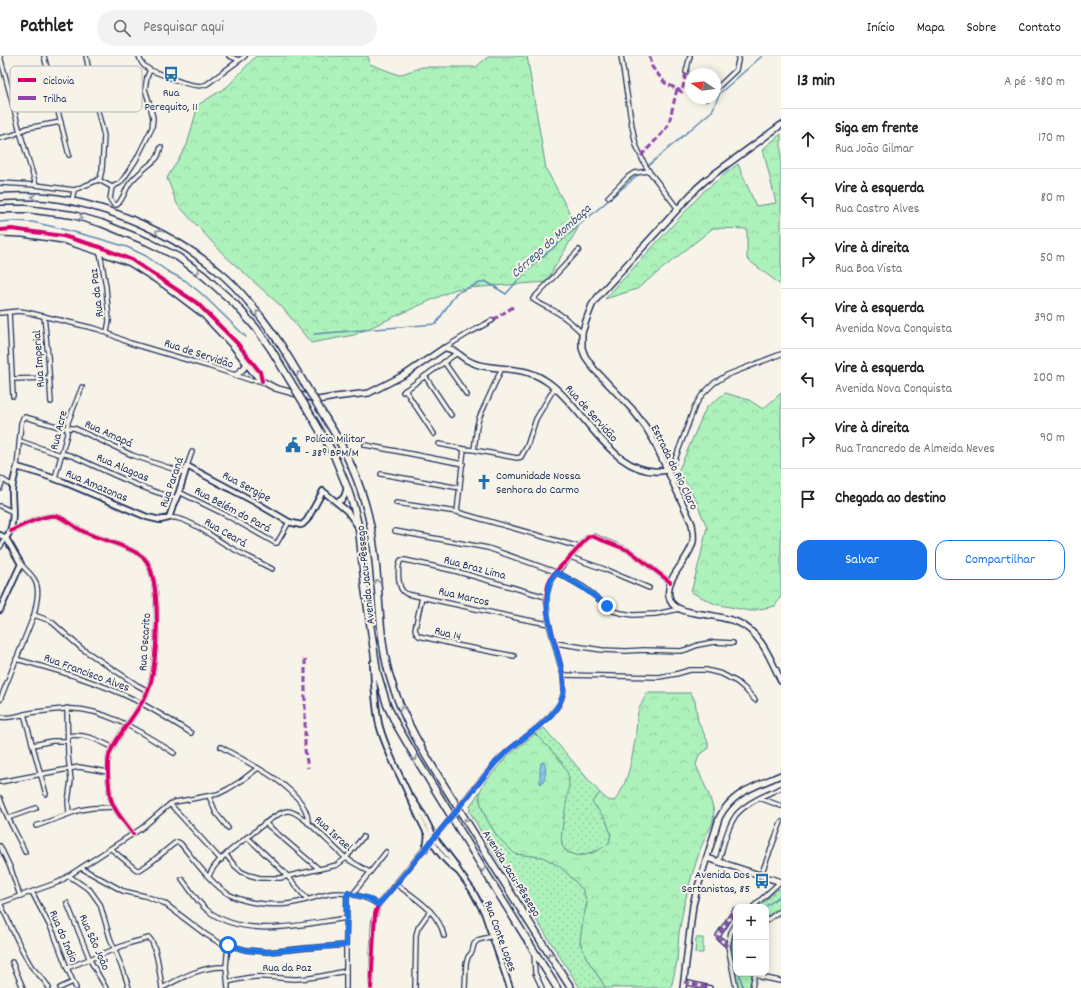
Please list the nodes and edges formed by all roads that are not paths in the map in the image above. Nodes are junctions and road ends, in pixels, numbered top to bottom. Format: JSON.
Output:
{"nodes":[{"id":1,"x":0,"y":56,"type":"edge"},
{"id":2,"x":44,"y":56,"type":"edge"},
{"id":3,"x":86,"y":56,"type":"edge"},
{"id":4,"x":139,"y":56,"type":"edge"},
{"id":5,"x":229,"y":56,"type":"edge"},
{"id":6,"x":245,"y":56,"type":"edge"},
{"id":7,"x":621,"y":56,"type":"edge"},
{"id":8,"x":690,"y":56,"type":"edge"},
{"id":9,"x":739,"y":56,"type":"edge"},
{"id":10,"x":239,"y":60,"type":"junction"},
{"id":11,"x":47,"y":66,"type":"edge"},
{"id":12,"x":88,"y":66,"type":"edge"},
{"id":13,"x":687,"y":68,"type":"edge"},
{"id":14,"x":150,"y":70,"type":"junction"},
{"id":15,"x":721,"y":84,"type":"edge"},
{"id":16,"x":10,"y":94,"type":"edge"},
{"id":17,"x":15,"y":112,"type":"edge"},
{"id":18,"x":58,"y":112,"type":"edge"},
{"id":19,"x":98,"y":112,"type":"edge"},
{"id":20,"x":61,"y":122,"type":"junction"},
{"id":21,"x":781,"y":125,"type":"edge"},
{"id":22,"x":20,"y":132,"type":"junction"},
{"id":23,"x":0,"y":138,"type":"edge"},
{"id":24,"x":161,"y":147,"type":"dead end"},
{"id":25,"x":69,"y":155,"type":"dead end"},
{"id":26,"x":649,"y":171,"type":"junction"},
{"id":27,"x":99,"y":180,"type":"junction"},
{"id":28,"x":0,"y":183,"type":"edge"},
{"id":29,"x":36,"y":185,"type":"junction"},
{"id":30,"x":112,"y":188,"type":"junction"},
{"id":31,"x":74,"y":190,"type":"junction"},
{"id":32,"x":0,"y":197,"type":"edge"},
{"id":33,"x":608,"y":197,"type":"dead end"},
{"id":34,"x":72,"y":201,"type":"junction"},
{"id":35,"x":0,"y":209,"type":"edge"},
{"id":36,"x":678,"y":209,"type":"junction"},
{"id":37,"x":0,"y":234,"type":"edge"},
{"id":38,"x":579,"y":250,"type":"dead end"},
{"id":39,"x":100,"y":252,"type":"junction"},
{"id":40,"x":9,"y":312,"type":"junction"},
{"id":41,"x":0,"y":314,"type":"edge"},
{"id":42,"x":44,"y":316,"type":"junction"},
{"id":43,"x":492,"y":320,"type":"dead end"},
{"id":44,"x":107,"y":332,"type":"junction"},
{"id":45,"x":582,"y":333,"type":"junction"},
{"id":46,"x":446,"y":347,"type":"junction"},
{"id":47,"x":457,"y":354,"type":"junction"},
{"id":48,"x":781,"y":354,"type":"edge"},
{"id":49,"x":444,"y":362,"type":"junction"},
{"id":50,"x":247,"y":364,"type":"junction"},
{"id":51,"x":502,"y":368,"type":"junction"},
{"id":52,"x":236,"y":375,"type":"junction"},
{"id":53,"x":425,"y":376,"type":"junction"},
{"id":54,"x":49,"y":378,"type":"junction"},
{"id":55,"x":12,"y":379,"type":"junction"},
{"id":56,"x":262,"y":380,"type":"junction"},
{"id":57,"x":82,"y":387,"type":"dead end"},
{"id":58,"x":555,"y":387,"type":"junction"},
{"id":59,"x":467,"y":395,"type":"dead end"},
{"id":60,"x":13,"y":396,"type":"dead end"},
{"id":61,"x":51,"y":402,"type":"dead end"},
{"id":62,"x":451,"y":415,"type":"dead end"},
{"id":63,"x":68,"y":428,"type":"junction"},
{"id":64,"x":434,"y":434,"type":"dead end"},
{"id":65,"x":20,"y":441,"type":"junction"},
{"id":66,"x":439,"y":444,"type":"dead end"},
{"id":67,"x":365,"y":446,"type":"dead end"},
{"id":68,"x":464,"y":449,"type":"junction"},
{"id":69,"x":474,"y":450,"type":"junction"},
{"id":70,"x":192,"y":452,"type":"dead end"},
{"id":71,"x":62,"y":454,"type":"junction"},
{"id":72,"x":463,"y":464,"type":"junction"},
{"id":73,"x":187,"y":466,"type":"junction"},
{"id":74,"x":17,"y":467,"type":"junction"},
{"id":75,"x":667,"y":470,"type":"junction"},
{"id":76,"x":185,"y":473,"type":"junction"},
{"id":77,"x":381,"y":474,"type":"dead end"},
{"id":78,"x":55,"y":478,"type":"junction"},
{"id":79,"x":1,"y":479,"type":"edge"},
{"id":80,"x":13,"y":486,"type":"junction"},
{"id":81,"x":347,"y":487,"type":"junction"},
{"id":82,"x":0,"y":488,"type":"edge"},
{"id":83,"x":460,"y":488,"type":"junction"},
{"id":84,"x":180,"y":492,"type":"junction"},
{"id":85,"x":176,"y":498,"type":"junction"},
{"id":86,"x":337,"y":502,"type":"junction"},
{"id":87,"x":396,"y":503,"type":"dead end"},
{"id":88,"x":0,"y":506,"type":"edge"},
{"id":89,"x":13,"y":512,"type":"junction"},
{"id":90,"x":457,"y":512,"type":"junction"},
{"id":91,"x":169,"y":518,"type":"junction"},
{"id":92,"x":289,"y":522,"type":"junction"},
{"id":93,"x":359,"y":529,"type":"junction"},
{"id":94,"x":10,"y":531,"type":"junction"},
{"id":95,"x":395,"y":531,"type":"dead end"},
{"id":96,"x":0,"y":534,"type":"edge"},
{"id":97,"x":6,"y":538,"type":"junction"},
{"id":98,"x":0,"y":547,"type":"edge"},
{"id":99,"x":578,"y":547,"type":"junction"},
{"id":100,"x":570,"y":557,"type":"junction"},
{"id":101,"x":399,"y":563,"type":"joint"},
{"id":102,"x":21,"y":564,"type":"junction"},
{"id":103,"x":272,"y":569,"type":"dead end"},
{"id":104,"x":556,"y":572,"type":"junction"},
{"id":105,"x":670,"y":582,"type":"junction"},
{"id":106,"x":648,"y":588,"type":"dead end"},
{"id":107,"x":422,"y":597,"type":"junction"},
{"id":108,"x":546,"y":597,"type":"junction"},
{"id":109,"x":2,"y":598,"type":"edge"},
{"id":110,"x":679,"y":609,"type":"junction"},
{"id":111,"x":0,"y":610,"type":"edge"},
{"id":112,"x":34,"y":615,"type":"junction"},
{"id":113,"x":549,"y":624,"type":"junction"},
{"id":114,"x":555,"y":643,"type":"junction"},
{"id":115,"x":733,"y":643,"type":"dead end"},
{"id":116,"x":373,"y":650,"type":"junction"},
{"id":117,"x":514,"y":656,"type":"dead end"},
{"id":118,"x":16,"y":659,"type":"junction"},
{"id":119,"x":563,"y":675,"type":"junction"},
{"id":120,"x":781,"y":681,"type":"edge"},
{"id":121,"x":148,"y":691,"type":"junction"},
{"id":122,"x":0,"y":700,"type":"edge"},
{"id":123,"x":755,"y":700,"type":"dead end"},
{"id":124,"x":141,"y":704,"type":"junction"},
{"id":125,"x":67,"y":708,"type":"junction"},
{"id":126,"x":24,"y":714,"type":"junction"},
{"id":127,"x":0,"y":717,"type":"edge"},
{"id":128,"x":127,"y":725,"type":"junction"},
{"id":129,"x":191,"y":733,"type":"dead end"},
{"id":130,"x":68,"y":736,"type":"junction"},
{"id":131,"x":68,"y":741,"type":"junction"},
{"id":132,"x":33,"y":745,"type":"junction"},
{"id":133,"x":112,"y":747,"type":"junction"},
{"id":134,"x":221,"y":747,"type":"dead end"},
{"id":135,"x":174,"y":753,"type":"dead end"},
{"id":136,"x":258,"y":768,"type":"junction"},
{"id":137,"x":69,"y":770,"type":"junction"},
{"id":138,"x":108,"y":772,"type":"junction"},
{"id":139,"x":40,"y":774,"type":"junction"},
{"id":140,"x":781,"y":775,"type":"edge"},
{"id":141,"x":0,"y":782,"type":"edge"},
{"id":142,"x":781,"y":788,"type":"edge"},
{"id":143,"x":408,"y":792,"type":"junction"},
{"id":144,"x":46,"y":794,"type":"dead end"},
{"id":145,"x":209,"y":796,"type":"junction"},
{"id":146,"x":0,"y":798,"type":"edge"},
{"id":147,"x":760,"y":798,"type":"junction"},
{"id":148,"x":170,"y":804,"type":"junction"},
{"id":149,"x":781,"y":806,"type":"edge"},
{"id":150,"x":114,"y":807,"type":"junction"},
{"id":151,"x":36,"y":808,"type":"dead end"},
{"id":152,"x":69,"y":813,"type":"junction"},
{"id":153,"x":8,"y":818,"type":"junction"},
{"id":154,"x":781,"y":822,"type":"edge"},
{"id":155,"x":266,"y":823,"type":"junction"},
{"id":156,"x":308,"y":823,"type":"junction"},
{"id":157,"x":36,"y":826,"type":"dead end"},
{"id":158,"x":228,"y":828,"type":"dead end"},
{"id":159,"x":440,"y":831,"type":"joint"},
{"id":160,"x":133,"y":834,"type":"junction"},
{"id":161,"x":428,"y":834,"type":"junction"},
{"id":162,"x":247,"y":837,"type":"junction"},
{"id":163,"x":363,"y":837,"type":"dead end"},
{"id":164,"x":434,"y":840,"type":"junction"},
{"id":165,"x":0,"y":846,"type":"edge"},
{"id":166,"x":111,"y":849,"type":"junction"},
{"id":167,"x":424,"y":849,"type":"junction"},
{"id":168,"x":437,"y":850,"type":"junction"},
{"id":169,"x":25,"y":852,"type":"dead end"},
{"id":170,"x":386,"y":852,"type":"dead end"},
{"id":171,"x":226,"y":855,"type":"junction"},
{"id":172,"x":346,"y":858,"type":"junction"},
{"id":173,"x":707,"y":858,"type":"junction"},
{"id":174,"x":221,"y":860,"type":"junction"},
{"id":175,"x":719,"y":862,"type":"junction"},
{"id":176,"x":81,"y":868,"type":"junction"},
{"id":177,"x":319,"y":869,"type":"junction"},
{"id":178,"x":369,"y":872,"type":"junction"},
{"id":179,"x":459,"y":872,"type":"junction"},
{"id":180,"x":761,"y":875,"type":"junction"},
{"id":181,"x":69,"y":876,"type":"junction"},
{"id":182,"x":208,"y":876,"type":"junction"},
{"id":183,"x":288,"y":877,"type":"junction"},
{"id":184,"x":182,"y":879,"type":"dead end"},
{"id":185,"x":781,"y":881,"type":"edge"},
{"id":186,"x":396,"y":884,"type":"junction"},
{"id":187,"x":32,"y":892,"type":"junction"},
{"id":188,"x":347,"y":893,"type":"junction"},
{"id":189,"x":353,"y":894,"type":"junction"},
{"id":190,"x":20,"y":896,"type":"junction"},
{"id":191,"x":307,"y":900,"type":"junction"},
{"id":192,"x":0,"y":903,"type":"edge"},
{"id":193,"x":67,"y":903,"type":"dead end"},
{"id":194,"x":756,"y":904,"type":"edge"},
{"id":195,"x":378,"y":905,"type":"junction"},
{"id":196,"x":781,"y":910,"type":"edge"},
{"id":197,"x":430,"y":911,"type":"junction"},
{"id":198,"x":733,"y":913,"type":"edge"},
{"id":199,"x":346,"y":918,"type":"junction"},
{"id":200,"x":769,"y":919,"type":"edge"},
{"id":201,"x":733,"y":929,"type":"edge"},
{"id":202,"x":444,"y":936,"type":"dead end"},
{"id":203,"x":493,"y":936,"type":"junction"},
{"id":204,"x":228,"y":945,"type":"junction"},
{"id":205,"x":346,"y":945,"type":"junction"},
{"id":206,"x":728,"y":946,"type":"junction"},
{"id":207,"x":114,"y":949,"type":"junction"},
{"id":208,"x":534,"y":950,"type":"junction"},
{"id":209,"x":90,"y":960,"type":"junction"},
{"id":210,"x":12,"y":962,"type":"dead end"},
{"id":211,"x":226,"y":967,"type":"junction"},
{"id":212,"x":67,"y":968,"type":"junction"},
{"id":213,"x":346,"y":972,"type":"junction"},
{"id":214,"x":754,"y":976,"type":"edge"},
{"id":215,"x":760,"y":976,"type":"edge"},
{"id":216,"x":781,"y":980,"type":"edge"},
{"id":217,"x":73,"y":982,"type":"junction"},
{"id":218,"x":228,"y":982,"type":"junction"},
{"id":219,"x":684,"y":985,"type":"edge"},
{"id":220,"x":23,"y":988,"type":"edge"},
{"id":221,"x":49,"y":988,"type":"edge"},
{"id":222,"x":60,"y":988,"type":"edge"},
{"id":223,"x":76,"y":988,"type":"edge"},
{"id":224,"x":106,"y":988,"type":"edge"},
{"id":225,"x":129,"y":988,"type":"edge"},
{"id":226,"x":162,"y":988,"type":"edge"},
{"id":227,"x":228,"y":988,"type":"edge"},
{"id":228,"x":346,"y":988,"type":"edge"},
{"id":229,"x":371,"y":988,"type":"edge"},
{"id":230,"x":415,"y":988,"type":"edge"},
{"id":231,"x":465,"y":988,"type":"edge"},
{"id":232,"x":510,"y":988,"type":"edge"},
{"id":233,"x":542,"y":988,"type":"edge"},
{"id":234,"x":558,"y":988,"type":"edge"},
{"id":235,"x":571,"y":988,"type":"edge"},
{"id":236,"x":710,"y":988,"type":"edge"},
{"id":237,"x":736,"y":988,"type":"edge"},
{"id":238,"x":752,"y":988,"type":"edge"}],
"edges":[{"from":1,"to":16,"type":"street"},
{"from":2,"to":11,"type":"street"},
{"from":3,"to":12,"type":"street"},
{"from":4,"to":14,"type":"street"},
{"from":5,"to":10,"type":"street"},
{"from":6,"to":10,"type":"street"},
{"from":7,"to":26,"type":"street"},
{"from":8,"to":13,"type":"street"},
{"from":9,"to":15,"type":"street"},
{"from":10,"to":14,"type":"street"},
{"from":14,"to":30,"type":"street"},
{"from":17,"to":22,"type":"street"},
{"from":18,"to":20,"type":"street"},
{"from":19,"to":27,"type":"street"},
{"from":20,"to":22,"type":"street"},
{"from":20,"to":25,"type":"street"},
{"from":21,"to":36,"type":"main road","name":"Estrada do Rio Claro"},
{"from":22,"to":23,"type":"street"},
{"from":22,"to":29,"type":"street"},
{"from":24,"to":30,"type":"street"},
{"from":26,"to":33,"type":"street"},
{"from":26,"to":36,"type":"street"},
{"from":27,"to":30,"type":"street"},
{"from":27,"to":31,"type":"street"},
{"from":28,"to":29,"type":"street"},
{"from":29,"to":31,"type":"street"},
{"from":31,"to":34,"type":"street"},
{"from":34,"to":32,"type":"highway","name":"Avenida Jacu-Pêssego","one_way":true},
{"from":235,"to":34,"type":"highway","name":"Avenida Jacu-Pêssego","one_way":true,"bridge":true},
{"from":35,"to":81,"type":"highway","name":"Avenida Jacu-Pêssego","one_way":true,"bridge":true},
{"from":36,"to":45,"type":"main road","name":"Estrada do Rio Claro"},
{"from":37,"to":39,"type":"main road"},
{"from":38,"to":45,"type":"street"},
{"from":39,"to":44,"type":"street","name":"Rua da Paz"},
{"from":39,"to":50,"type":"main road"},
{"from":40,"to":41,"type":"street","name":"Rua de Servidão"},
{"from":40,"to":42,"type":"street","name":"Rua de Servidão"},
{"from":40,"to":55,"type":"street"},
{"from":42,"to":44,"type":"street","name":"Rua de Servidão"},
{"from":42,"to":54,"type":"street","name":"Rua Imperial"},
{"from":43,"to":46,"type":"street"},
{"from":44,"to":52,"type":"street","name":"Rua de Servidão"},
{"from":45,"to":75,"type":"main road","name":"Estrada do Rio Claro"},
{"from":46,"to":47,"type":"main road","name":"Rua de Servidão"},
{"from":46,"to":56,"type":"main road","name":"Rua de Servidão"},
{"from":47,"to":49,"type":"street"},
{"from":47,"to":51,"type":"main road","name":"Rua de Servidão"},
{"from":48,"to":75,"type":"street"},
{"from":49,"to":53,"type":"street"},
{"from":49,"to":59,"type":"street"},
{"from":50,"to":52,"type":"main road"},
{"from":50,"to":56,"type":"main road"},
{"from":51,"to":58,"type":"main road","name":"Rua de Servidão"},
{"from":51,"to":69,"type":"street"},
{"from":52,"to":56,"type":"street","name":"Rua de Servidão"},
{"from":53,"to":62,"type":"street"},
{"from":53,"to":64,"type":"street"},
{"from":54,"to":55,"type":"street"},
{"from":54,"to":61,"type":"street","name":"Rua Imperial"},
{"from":55,"to":60,"type":"street"},
{"from":57,"to":63,"type":"street","name":"Rua Acre"},
{"from":58,"to":69,"type":"street"},
{"from":58,"to":75,"type":"main road","name":"Rua de Servidão"},
{"from":63,"to":65,"type":"street","name":"Rua Amapá"},
{"from":63,"to":71,"type":"street","name":"Rua Acre"},
{"from":63,"to":76,"type":"street","name":"Rua Amapá"},
{"from":65,"to":71,"type":"street","name":"Rua Alagoas"},
{"from":65,"to":74,"type":"street"},
{"from":66,"to":68,"type":"street"},
{"from":67,"to":72,"type":"street"},
{"from":68,"to":69,"type":"street"},
{"from":68,"to":72,"type":"street"},
{"from":70,"to":73,"type":"street","name":"Rua Paraná"},
{"from":71,"to":78,"type":"street","name":"Rua Acre"},
{"from":71,"to":85,"type":"street","name":"Rua Alagoas"},
{"from":72,"to":83,"type":"street"},
{"from":73,"to":76,"type":"street","name":"Rua Paraná"},
{"from":73,"to":92,"type":"street","name":"Rua Sergipe"},
{"from":74,"to":78,"type":"street","name":"Rua Amazonas"},
{"from":74,"to":80,"type":"street"},
{"from":75,"to":105,"type":"main road","name":"Estrada do Rio Claro"},
{"from":76,"to":84,"type":"street","name":"Rua Paraná"},
{"from":77,"to":83,"type":"street"},
{"from":78,"to":91,"type":"street","name":"Rua Amazonas"},
{"from":79,"to":80,"type":"street"},
{"from":79,"to":82,"type":"street"},
{"from":80,"to":89,"type":"street"},
{"from":81,"to":86,"type":"street"},
{"from":81,"to":93,"type":"highway","name":"Avenida Jacu-Pêssego"},
{"from":83,"to":90,"type":"street"},
{"from":84,"to":85,"type":"street","name":"Rua Paraná"},
{"from":84,"to":92,"type":"street","name":"Rua Belém do Pará"},
{"from":85,"to":91,"type":"street","name":"Rua Paraná"},
{"from":86,"to":92,"type":"street","name":"Rua Sergipe"},
{"from":86,"to":93,"type":"street"},
{"from":87,"to":90,"type":"street"},
{"from":88,"to":89,"type":"street"},
{"from":89,"to":94,"type":"street"},
{"from":90,"to":99,"type":"street"},
{"from":91,"to":103,"type":"street","name":"Rua Ceará"},
{"from":93,"to":116,"type":"highway","name":"Avenida Jacu-Pêssego"},
{"from":94,"to":97,"type":"street"},
{"from":94,"to":121,"type":"street","name":"Rua Oscarito"},
{"from":95,"to":104,"type":"street"},
{"from":96,"to":97,"type":"street"},
{"from":97,"to":98,"type":"street"},
{"from":97,"to":102,"type":"street"},
{"from":99,"to":100,"type":"street"},
{"from":99,"to":105,"type":"street"},
{"from":100,"to":104,"type":"street"},
{"from":100,"to":106,"type":"street"},
{"from":101,"to":107,"type":"street","name":"Rua Marcos"},
{"from":101,"to":108,"type":"street","name":"Rua Braz Lima"},
{"from":102,"to":109,"type":"street"},
{"from":102,"to":112,"type":"street"},
{"from":104,"to":108,"type":"street"},
{"from":104,"to":110,"type":"street"},
{"from":105,"to":110,"type":"main road"},
{"from":107,"to":113,"type":"street","name":"Rua Marcos"},
{"from":107,"to":117,"type":"street","name":"Rua 14"},
{"from":108,"to":113,"type":"street"},
{"from":109,"to":111,"type":"street"},
{"from":110,"to":120,"type":"main road"},
{"from":112,"to":118,"type":"street"},
{"from":112,"to":121,"type":"street"},
{"from":113,"to":114,"type":"street"},
{"from":114,"to":115,"type":"street"},
{"from":114,"to":119,"type":"street"},
{"from":116,"to":143,"type":"street"},
{"from":116,"to":208,"type":"highway","name":"Avenida Jacu-Pêssego","one_way":true},
{"from":118,"to":122,"type":"street"},
{"from":118,"to":124,"type":"street","name":"Rua Francisco Alves"},
{"from":119,"to":123,"type":"street"},
{"from":119,"to":159,"type":"street","bridge":true},
{"from":121,"to":124,"type":"street","name":"Rua Oscarito"},
{"from":124,"to":128,"type":"street","name":"Rua Oscarito"},
{"from":124,"to":129,"type":"street","name":"Rua Francisco Alves"},
{"from":125,"to":126,"type":"street"},
{"from":125,"to":128,"type":"street"},
{"from":125,"to":130,"type":"street"},
{"from":126,"to":127,"type":"street"},
{"from":126,"to":132,"type":"street"},
{"from":128,"to":133,"type":"street","name":"Rua Oscarito"},
{"from":128,"to":135,"type":"street"},
{"from":130,"to":131,"type":"street"},
{"from":130,"to":133,"type":"street"},
{"from":131,"to":132,"type":"street"},
{"from":131,"to":137,"type":"street"},
{"from":132,"to":139,"type":"street"},
{"from":133,"to":138,"type":"street","name":"Rua Oscarito"},
{"from":134,"to":136,"type":"street"},
{"from":136,"to":145,"type":"street"},
{"from":136,"to":156,"type":"street"},
{"from":137,"to":138,"type":"street"},
{"from":137,"to":139,"type":"street"},
{"from":137,"to":152,"type":"street"},
{"from":138,"to":150,"type":"street","name":"Rua Oscarito"},
{"from":139,"to":141,"type":"street"},
{"from":139,"to":144,"type":"street"},
{"from":140,"to":173,"type":"main road"},
{"from":142,"to":147,"type":"street"},
{"from":143,"to":161,"type":"street"},
{"from":143,"to":164,"type":"street"},
{"from":145,"to":148,"type":"street"},
{"from":145,"to":158,"type":"street"},
{"from":146,"to":153,"type":"street"},
{"from":147,"to":149,"type":"street"},
{"from":147,"to":175,"type":"street"},
{"from":148,"to":160,"type":"street"},
{"from":148,"to":174,"type":"street"},
{"from":150,"to":152,"type":"street"},
{"from":150,"to":160,"type":"street","name":"Rua Oscarito"},
{"from":151,"to":153,"type":"street"},
{"from":152,"to":157,"type":"street"},
{"from":153,"to":169,"type":"street"},
{"from":154,"to":180,"type":"street"},
{"from":155,"to":156,"type":"street","name":"Rua Israel"},
{"from":155,"to":162,"type":"street"},
{"from":155,"to":177,"type":"street"},
{"from":156,"to":172,"type":"street","name":"Rua Israel"},
{"from":159,"to":164,"type":"street"},
{"from":160,"to":166,"type":"street"},
{"from":161,"to":164,"type":"street"},
{"from":161,"to":167,"type":"street"},
{"from":162,"to":171,"type":"street"},
{"from":162,"to":183,"type":"street"},
{"from":163,"to":172,"type":"street"},
{"from":164,"to":167,"type":"street"},
{"from":164,"to":168,"type":"street","name":"Rua Conte Lopes"},
{"from":164,"to":179,"type":"street","name":"Rua Conte Lopes"},
{"from":165,"to":190,"type":"street"},
{"from":166,"to":176,"type":"street"},
{"from":166,"to":182,"type":"street"},
{"from":167,"to":168,"type":"street"},
{"from":167,"to":186,"type":"street"},
{"from":168,"to":179,"type":"street","name":"Rua Conte Lopes"},
{"from":170,"to":178,"type":"street"},
{"from":171,"to":174,"type":"street"},
{"from":171,"to":183,"type":"street"},
{"from":172,"to":177,"type":"street"},
{"from":172,"to":178,"type":"street","name":"Rua Israel"},
{"from":173,"to":175,"type":"main road"},
{"from":173,"to":219,"type":"main road"},
{"from":174,"to":182,"type":"street"},
{"from":175,"to":180,"type":"main road"},
{"from":176,"to":181,"type":"street"},
{"from":176,"to":204,"type":"street"},
{"from":177,"to":183,"type":"street"},
{"from":178,"to":189,"type":"street"},
{"from":179,"to":203,"type":"street","name":"Rua Conte Lopes"},
{"from":180,"to":185,"type":"main road"},
{"from":181,"to":187,"type":"street"},
{"from":181,"to":207,"type":"street"},
{"from":182,"to":191,"type":"street"},
{"from":183,"to":191,"type":"street"},
{"from":184,"to":199,"type":"street"},
{"from":185,"to":194,"type":"street"},
{"from":186,"to":195,"type":"street"},
{"from":186,"to":197,"type":"street"},
{"from":187,"to":190,"type":"street"},
{"from":187,"to":212,"type":"street","name":"Rua do Indio"},
{"from":188,"to":189,"type":"street"},
{"from":188,"to":191,"type":"street"},
{"from":188,"to":199,"type":"street"},
{"from":189,"to":195,"type":"street"},
{"from":190,"to":192,"type":"street"},
{"from":192,"to":221,"type":"street"},
{"from":193,"to":209,"type":"street","name":"Rua São João"},
{"from":195,"to":229,"type":"street"},
{"from":196,"to":200,"type":"street"},
{"from":197,"to":202,"type":"street"},
{"from":197,"to":230,"type":"street"},
{"from":198,"to":206,"type":"street"},
{"from":199,"to":205,"type":"street"},
{"from":201,"to":206,"type":"street"},
{"from":203,"to":231,"type":"street"},
{"from":203,"to":232,"type":"street","name":"Rua Conte Lopes"},
{"from":204,"to":205,"type":"street"},
{"from":204,"to":211,"type":"street"},
{"from":205,"to":213,"type":"street"},
{"from":206,"to":237,"type":"street"},
{"from":207,"to":209,"type":"street"},
{"from":207,"to":225,"type":"street"},
{"from":207,"to":226,"type":"street"},
{"from":208,"to":233,"type":"street"},
{"from":208,"to":234,"type":"highway","name":"Avenida Jacu-Pêssego"},
{"from":209,"to":212,"type":"street"},
{"from":209,"to":224,"type":"street","name":"Rua São João"},
{"from":210,"to":220,"type":"street"},
{"from":211,"to":218,"type":"street"},
{"from":211,"to":226,"type":"street"},
{"from":212,"to":217,"type":"street","name":"Rua do Indio"},
{"from":213,"to":218,"type":"street","name":"Rua da Paz"},
{"from":213,"to":228,"type":"street"},
{"from":214,"to":238,"type":"street"},
{"from":215,"to":216,"type":"street"},
{"from":217,"to":222,"type":"street"},
{"from":217,"to":223,"type":"street","name":"Rua do Indio"},
{"from":218,"to":227,"type":"street"},
{"from":219,"to":236,"type":"street"}]}
